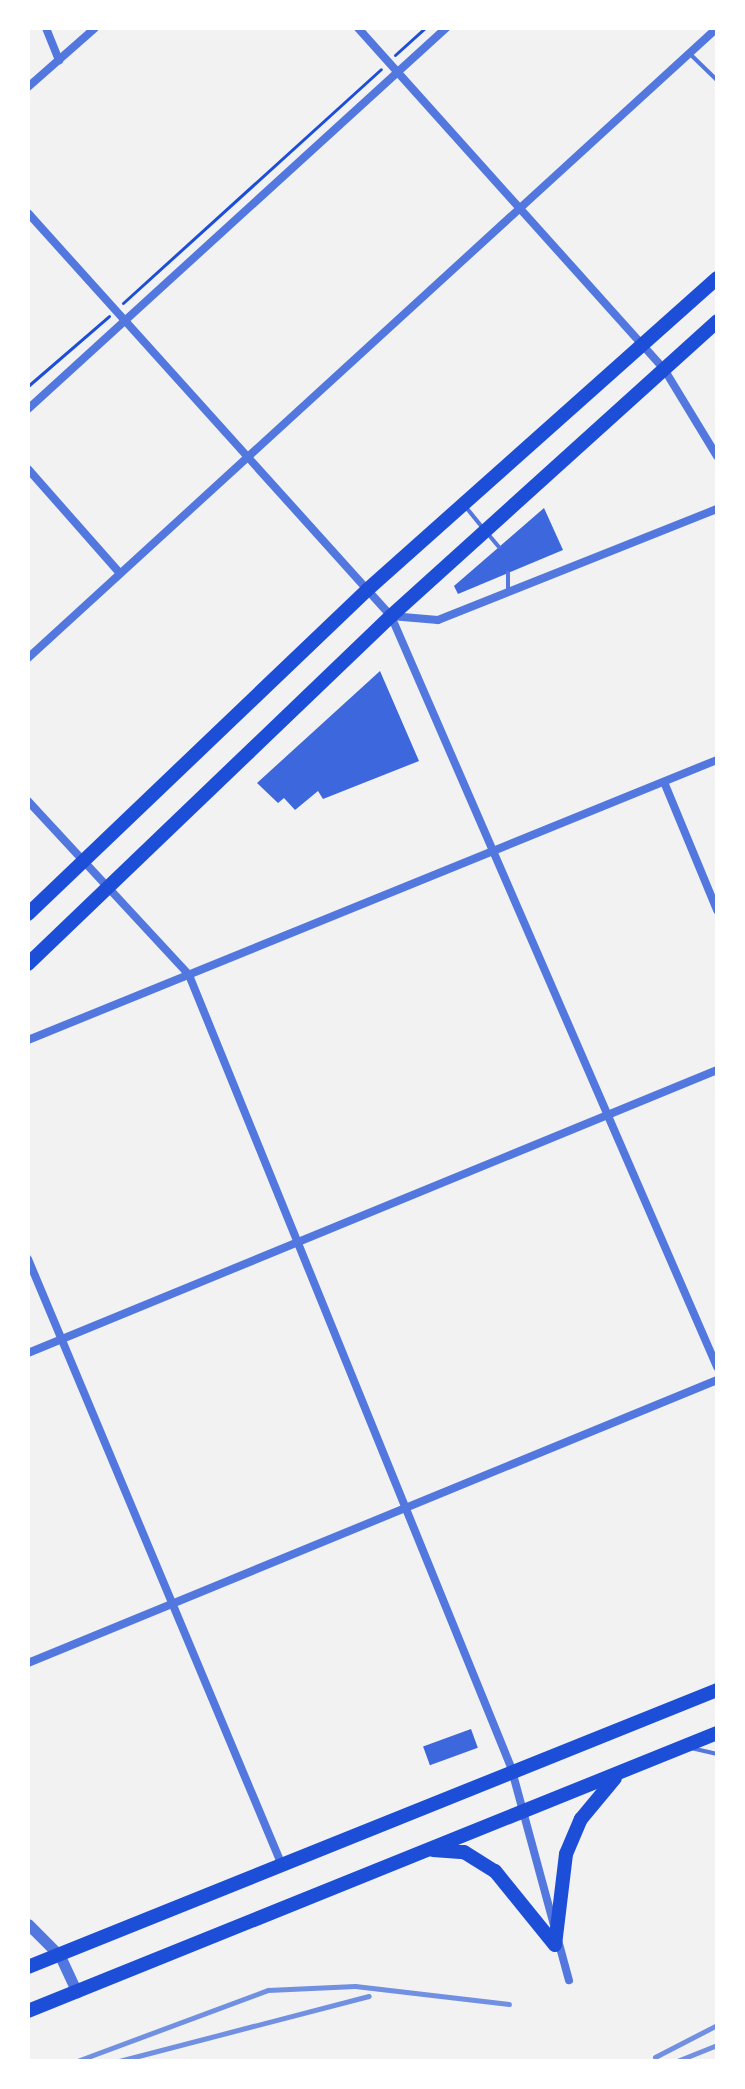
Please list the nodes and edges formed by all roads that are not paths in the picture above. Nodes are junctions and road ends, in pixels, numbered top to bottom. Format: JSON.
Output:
{"nodes":[{"id":1,"x":46,"y":28,"type":"edge"},
{"id":2,"x":95,"y":28,"type":"edge"},
{"id":3,"x":358,"y":28,"type":"edge"},
{"id":4,"x":446,"y":28,"type":"edge"},
{"id":5,"x":717,"y":28,"type":"edge"},
{"id":6,"x":689,"y":53,"type":"junction"},
{"id":7,"x":59,"y":60,"type":"junction"},
{"id":8,"x":398,"y":72,"type":"junction"},
{"id":9,"x":717,"y":80,"type":"edge"},
{"id":10,"x":28,"y":87,"type":"edge"},
{"id":11,"x":519,"y":207,"type":"junction"},
{"id":12,"x":28,"y":213,"type":"edge"},
{"id":13,"x":717,"y":278,"type":"edge"},
{"id":14,"x":124,"y":319,"type":"junction"},
{"id":15,"x":717,"y":321,"type":"edge"},
{"id":16,"x":642,"y":345,"type":"junction"},
{"id":17,"x":664,"y":369,"type":"junction"},
{"id":18,"x":28,"y":409,"type":"edge"},
{"id":19,"x":245,"y":455,"type":"junction"},
{"id":20,"x":717,"y":456,"type":"edge"},
{"id":21,"x":28,"y":469,"type":"edge"},
{"id":22,"x":464,"y":504,"type":"junction"},
{"id":23,"x":717,"y":509,"type":"edge"},
{"id":24,"x":485,"y":530,"type":"junction"},
{"id":25,"x":499,"y":547,"type":"dead end"},
{"id":26,"x":117,"y":570,"type":"junction"},
{"id":27,"x":508,"y":573,"type":"dead end"},
{"id":28,"x":367,"y":590,"type":"junction"},
{"id":29,"x":508,"y":592,"type":"junction"},
{"id":30,"x":391,"y":616,"type":"junction"},
{"id":31,"x":28,"y":658,"type":"edge"},
{"id":32,"x":717,"y":760,"type":"edge"},
{"id":33,"x":664,"y":782,"type":"junction"},
{"id":34,"x":28,"y":801,"type":"edge"},
{"id":35,"x":497,"y":849,"type":"junction"},
{"id":36,"x":85,"y":859,"type":"junction"},
{"id":37,"x":110,"y":884,"type":"junction"},
{"id":38,"x":717,"y":910,"type":"edge"},
{"id":39,"x":28,"y":914,"type":"edge"},
{"id":40,"x":28,"y":964,"type":"edge"},
{"id":41,"x":189,"y":975,"type":"junction"},
{"id":42,"x":28,"y":1040,"type":"edge"},
{"id":43,"x":717,"y":1070,"type":"edge"},
{"id":44,"x":608,"y":1114,"type":"junction"},
{"id":45,"x":297,"y":1242,"type":"junction"},
{"id":46,"x":28,"y":1259,"type":"edge"},
{"id":47,"x":61,"y":1340,"type":"junction"},
{"id":48,"x":28,"y":1353,"type":"edge"},
{"id":49,"x":717,"y":1367,"type":"edge"},
{"id":50,"x":717,"y":1380,"type":"edge"},
{"id":51,"x":409,"y":1508,"type":"junction"},
{"id":52,"x":173,"y":1606,"type":"junction"},
{"id":53,"x":28,"y":1663,"type":"edge"},
{"id":54,"x":717,"y":1690,"type":"edge"},
{"id":55,"x":717,"y":1733,"type":"edge"},
{"id":56,"x":685,"y":1746,"type":"junction"},
{"id":57,"x":717,"y":1754,"type":"edge"},
{"id":58,"x":512,"y":1772,"type":"junction"},
{"id":59,"x":620,"y":1772,"type":"junction"},
{"id":60,"x":525,"y":1812,"type":"junction"},
{"id":61,"x":429,"y":1850,"type":"junction"},
{"id":62,"x":281,"y":1863,"type":"junction"},
{"id":63,"x":28,"y":1924,"type":"edge"},
{"id":64,"x":555,"y":1945,"type":"junction"},
{"id":65,"x":60,"y":1956,"type":"junction"},
{"id":66,"x":28,"y":1967,"type":"edge"},
{"id":67,"x":569,"y":1980,"type":"dead end"},
{"id":68,"x":77,"y":1992,"type":"junction"},
{"id":69,"x":31,"y":2006,"type":"edge"}],
"edges":[{"from":1,"to":7,"type":"street"},
{"from":2,"to":7,"type":"street"},
{"from":3,"to":8,"type":"street"},
{"from":4,"to":8,"type":"street"},
{"from":5,"to":6,"type":"street"},
{"from":6,"to":9,"type":"lane"},
{"from":6,"to":11,"type":"street"},
{"from":7,"to":10,"type":"street"},
{"from":8,"to":11,"type":"street"},
{"from":8,"to":14,"type":"street"},
{"from":11,"to":16,"type":"street"},
{"from":11,"to":19,"type":"street"},
{"from":12,"to":14,"type":"street"},
{"from":13,"to":16,"type":"main road"},
{"from":14,"to":18,"type":"street"},
{"from":14,"to":19,"type":"street"},
{"from":15,"to":17,"type":"main road"},
{"from":16,"to":17,"type":"street"},
{"from":16,"to":22,"type":"main road"},
{"from":17,"to":20,"type":"street"},
{"from":17,"to":24,"type":"main road"},
{"from":19,"to":26,"type":"street"},
{"from":19,"to":28,"type":"street"},
{"from":21,"to":26,"type":"street"},
{"from":22,"to":24,"type":"lane"},
{"from":22,"to":28,"type":"main road"},
{"from":23,"to":29,"type":"street"},
{"from":24,"to":25,"type":"lane"},
{"from":24,"to":30,"type":"main road"},
{"from":26,"to":31,"type":"street"},
{"from":27,"to":29,"type":"lane"},
{"from":28,"to":30,"type":"street"},
{"from":28,"to":36,"type":"main road"},
{"from":29,"to":30,"type":"street"},
{"from":30,"to":35,"type":"street"},
{"from":30,"to":37,"type":"main road"},
{"from":32,"to":33,"type":"street"},
{"from":33,"to":35,"type":"street"},
{"from":33,"to":38,"type":"street"},
{"from":34,"to":36,"type":"street"},
{"from":35,"to":41,"type":"street"},
{"from":35,"to":44,"type":"street"},
{"from":36,"to":37,"type":"street"},
{"from":36,"to":39,"type":"main road"},
{"from":37,"to":40,"type":"main road"},
{"from":37,"to":41,"type":"street"},
{"from":41,"to":42,"type":"street"},
{"from":41,"to":45,"type":"street"},
{"from":43,"to":44,"type":"street"},
{"from":44,"to":45,"type":"street"},
{"from":44,"to":49,"type":"street"},
{"from":45,"to":47,"type":"street"},
{"from":45,"to":51,"type":"street"},
{"from":46,"to":47,"type":"street"},
{"from":47,"to":48,"type":"street"},
{"from":47,"to":52,"type":"street"},
{"from":50,"to":51,"type":"street"},
{"from":51,"to":52,"type":"street"},
{"from":51,"to":58,"type":"street"},
{"from":52,"to":53,"type":"street"},
{"from":52,"to":62,"type":"street"},
{"from":54,"to":58,"type":"main road"},
{"from":55,"to":56,"type":"main road"},
{"from":56,"to":57,"type":"lane"},
{"from":56,"to":59,"type":"main road"},
{"from":58,"to":60,"type":"street"},
{"from":58,"to":62,"type":"main road"},
{"from":59,"to":60,"type":"main road"},
{"from":59,"to":64,"type":"main road"},
{"from":60,"to":61,"type":"main road"},
{"from":60,"to":64,"type":"street"},
{"from":61,"to":64,"type":"main road"},
{"from":61,"to":68,"type":"main road"},
{"from":62,"to":65,"type":"main road"},
{"from":63,"to":65,"type":"street"},
{"from":64,"to":67,"type":"street"},
{"from":65,"to":66,"type":"main road"},
{"from":65,"to":68,"type":"street"},
{"from":68,"to":69,"type":"main road"}]}
